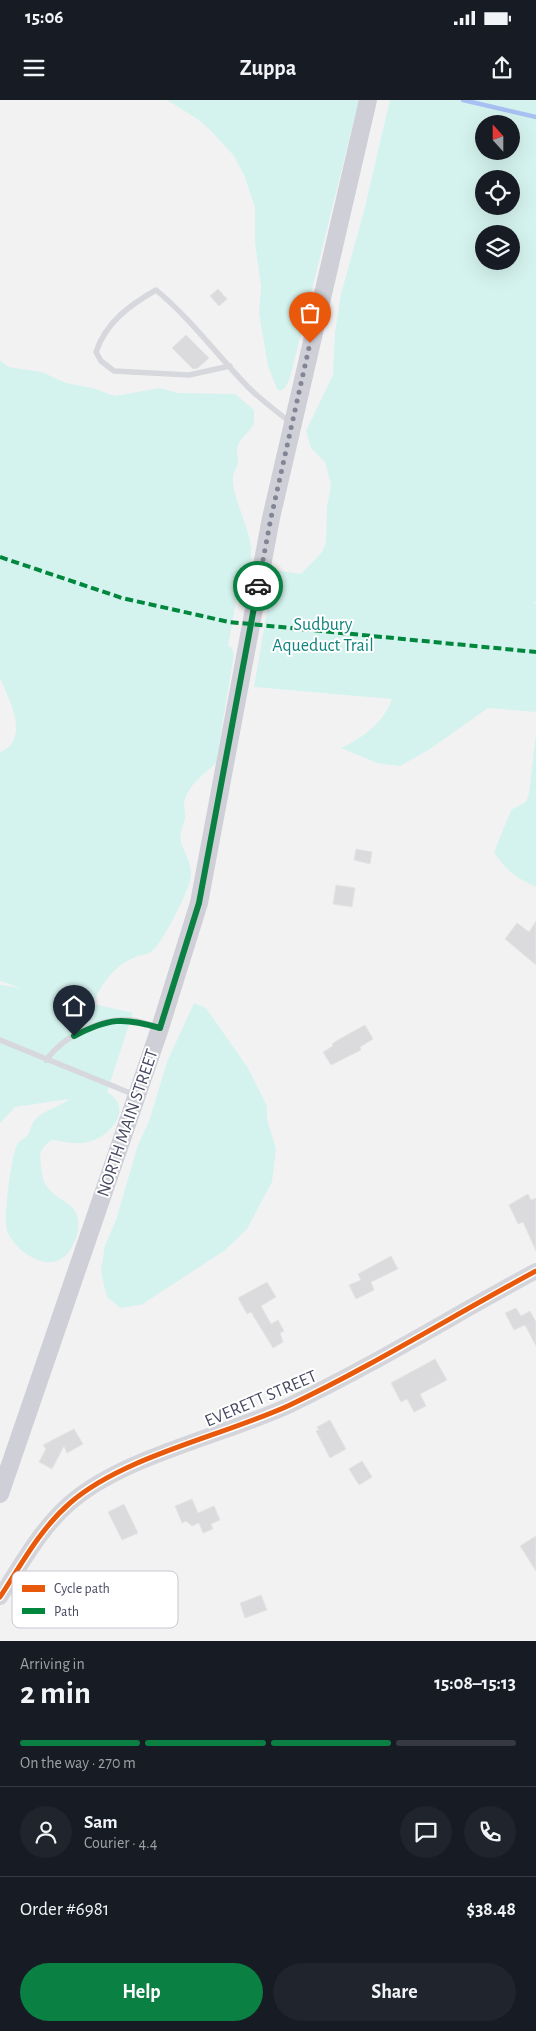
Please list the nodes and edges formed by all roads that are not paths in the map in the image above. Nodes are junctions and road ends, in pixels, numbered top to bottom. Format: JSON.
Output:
{"nodes":[{"id":1,"x":368,"y":100,"type":"edge"},
{"id":2,"x":230,"y":366,"type":"junction"},
{"id":3,"x":291,"y":423,"type":"junction"},
{"id":4,"x":160,"y":1028,"type":"junction"},
{"id":5,"x":0,"y":1040,"type":"edge"},
{"id":6,"x":46,"y":1060,"type":"junction"},
{"id":7,"x":137,"y":1095,"type":"junction"},
{"id":8,"x":536,"y":1271,"type":"edge"},
{"id":9,"x":0,"y":1494,"type":"edge"},
{"id":10,"x":12,"y":1571,"type":"edge"},
{"id":11,"x":5,"y":1580,"type":"edge"},
{"id":12,"x":0,"y":1597,"type":"edge"}],
"edges":[{"from":1,"to":3,"type":"main road","name":"NORTH MAIN STREET"},
{"from":2,"to":2,"type":"lane"},
{"from":2,"to":3,"type":"lane"},
{"from":3,"to":4,"type":"main road","name":"NORTH MAIN STREET"},
{"from":4,"to":6,"type":"lane"},
{"from":4,"to":7,"type":"main road","name":"NORTH MAIN STREET"},
{"from":5,"to":6,"type":"lane"},
{"from":6,"to":7,"type":"lane"},
{"from":7,"to":9,"type":"main road","name":"NORTH MAIN STREET"},
{"from":8,"to":10,"type":"street","name":"EVERETT STREET"},
{"from":11,"to":12,"type":"street","name":"EVERETT STREET"}]}
